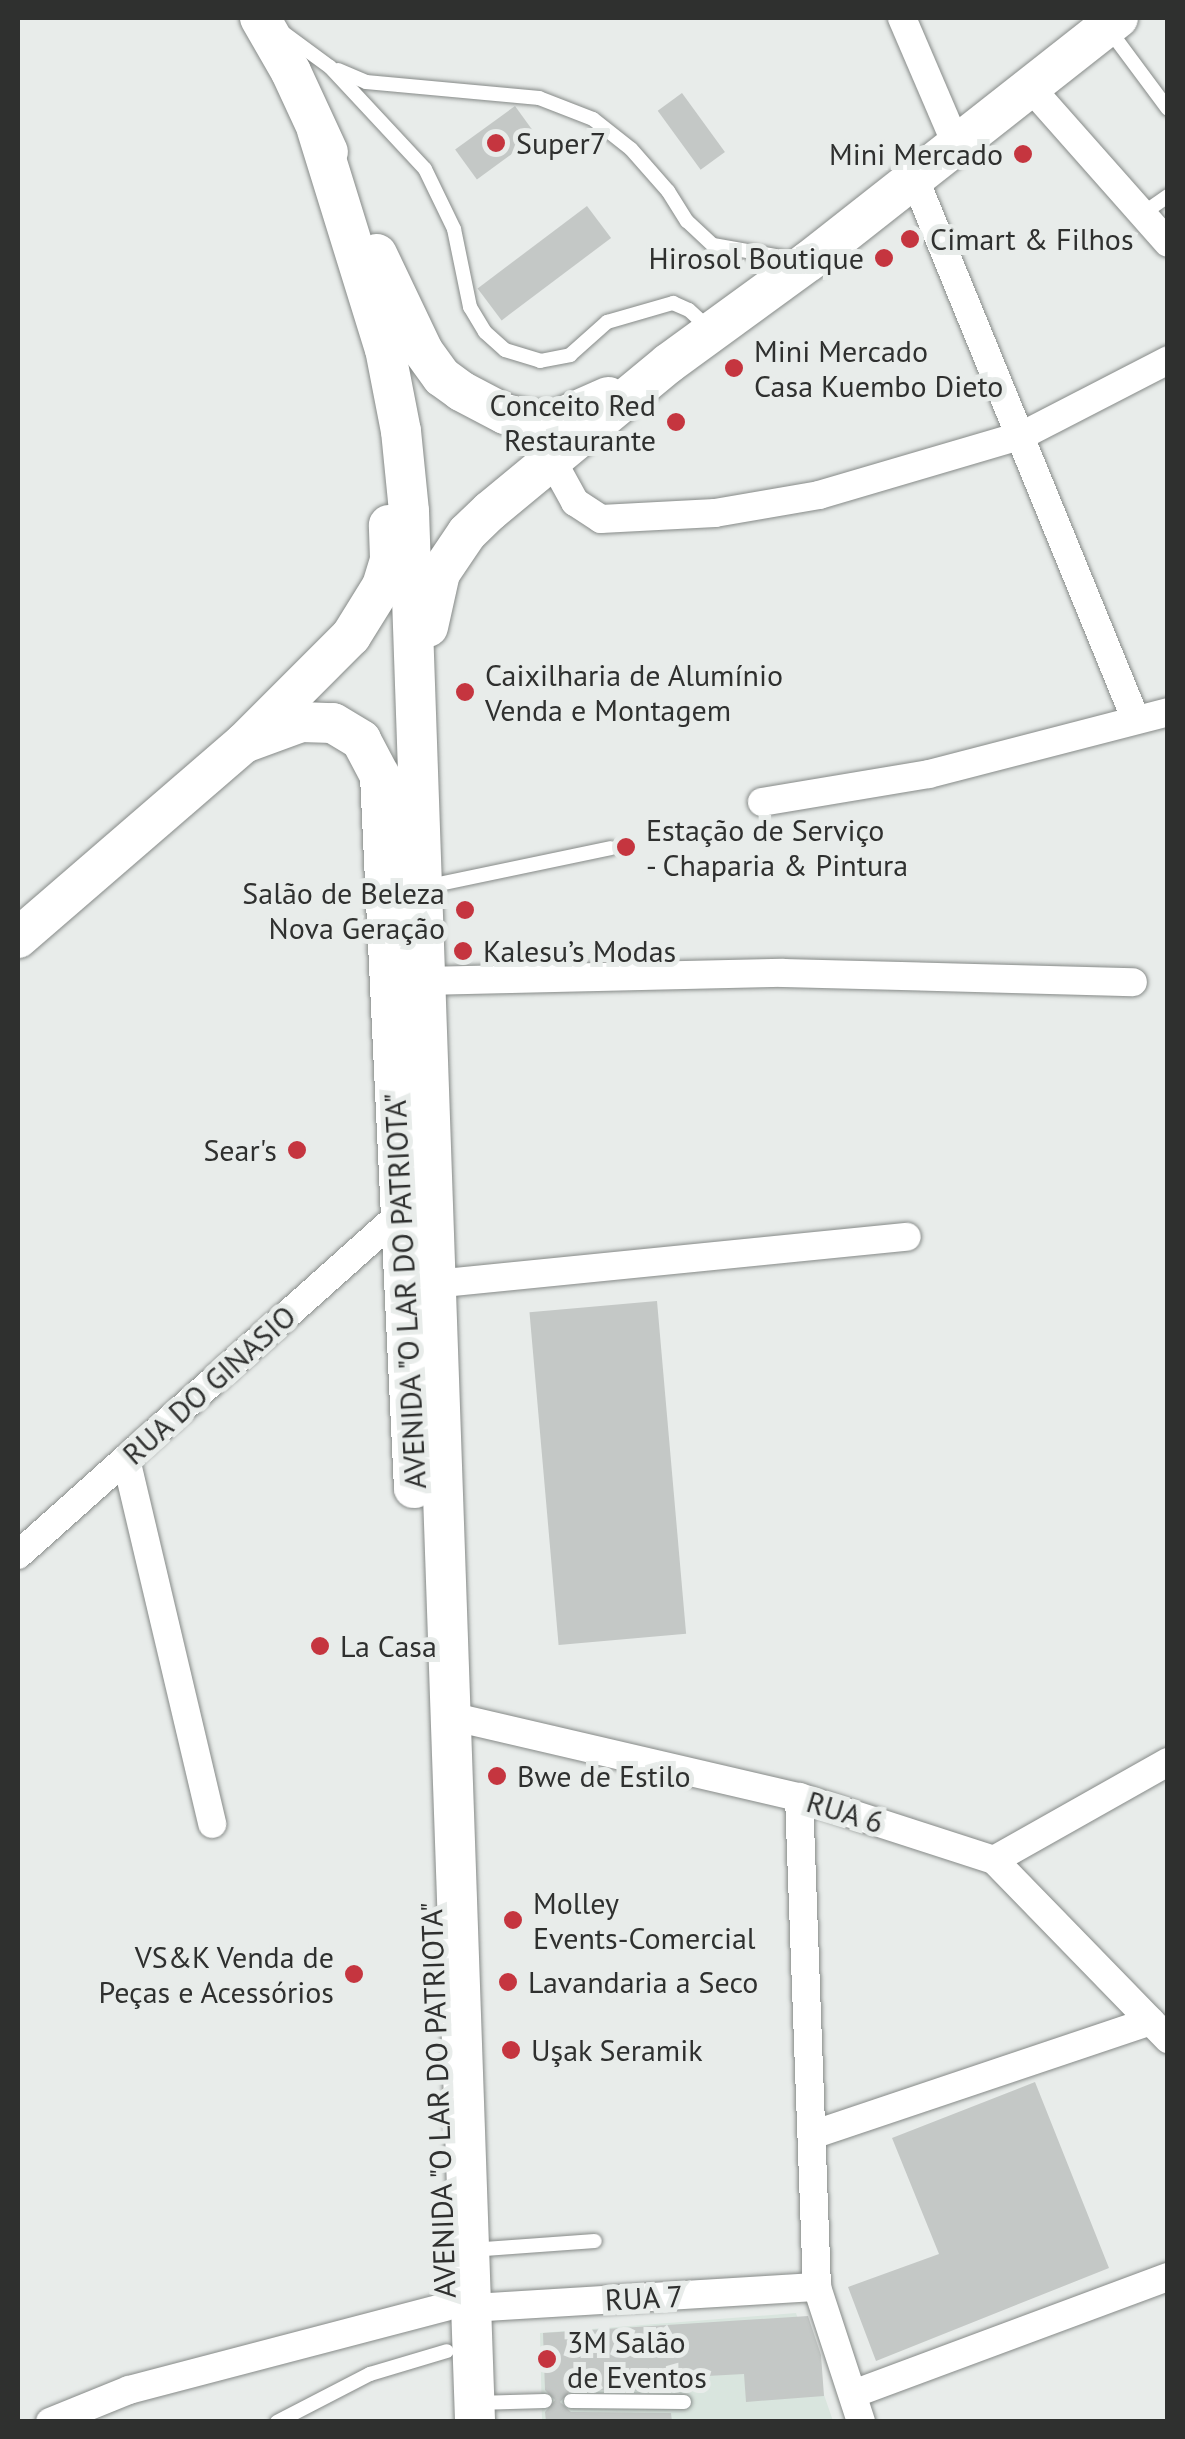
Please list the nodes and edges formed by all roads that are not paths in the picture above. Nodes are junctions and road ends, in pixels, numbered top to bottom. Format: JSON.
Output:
{"nodes":[{"id":1,"x":261,"y":18,"type":"edge"},
{"id":2,"x":902,"y":18,"type":"edge"},
{"id":3,"x":1112,"y":22,"type":"edge"},
{"id":4,"x":330,"y":67,"type":"junction"},
{"id":5,"x":1030,"y":88,"type":"junction"},
{"id":6,"x":1168,"y":109,"type":"edge"},
{"id":7,"x":316,"y":130,"type":"junction"},
{"id":8,"x":956,"y":144,"type":"junction"},
{"id":9,"x":914,"y":177,"type":"junction"},
{"id":10,"x":1168,"y":196,"type":"edge"},
{"id":11,"x":1142,"y":214,"type":"junction"},
{"id":12,"x":1168,"y":243,"type":"edge"},
{"id":13,"x":808,"y":261,"type":"junction"},
{"id":14,"x":711,"y":333,"type":"junction"},
{"id":15,"x":386,"y":349,"type":"junction"},
{"id":16,"x":1168,"y":360,"type":"edge"},
{"id":17,"x":669,"y":363,"type":"junction"},
{"id":18,"x":1023,"y":435,"type":"junction"},
{"id":19,"x":553,"y":462,"type":"junction"},
{"id":20,"x":418,"y":680,"type":"junction"},
{"id":21,"x":1168,"y":712,"type":"edge"},
{"id":22,"x":1135,"y":718,"type":"junction"},
{"id":23,"x":244,"y":743,"type":"junction"},
{"id":24,"x":762,"y":802,"type":"dead end"},
{"id":25,"x":610,"y":848,"type":"dead end"},
{"id":26,"x":420,"y":888,"type":"junction"},
{"id":27,"x":18,"y":938,"type":"edge"},
{"id":28,"x":424,"y":981,"type":"junction"},
{"id":29,"x":1133,"y":982,"type":"dead end"},
{"id":30,"x":400,"y":1214,"type":"junction"},
{"id":31,"x":906,"y":1238,"type":"dead end"},
{"id":32,"x":434,"y":1284,"type":"junction"},
{"id":33,"x":126,"y":1459,"type":"junction"},
{"id":34,"x":18,"y":1556,"type":"edge"},
{"id":35,"x":450,"y":1716,"type":"junction"},
{"id":36,"x":1168,"y":1762,"type":"edge"},
{"id":37,"x":799,"y":1798,"type":"junction"},
{"id":38,"x":212,"y":1824,"type":"dead end"},
{"id":39,"x":994,"y":1860,"type":"junction"},
{"id":40,"x":1159,"y":2030,"type":"edge"},
{"id":41,"x":812,"y":2135,"type":"junction"},
{"id":42,"x":595,"y":2240,"type":"dead end"},
{"id":43,"x":468,"y":2250,"type":"junction"},
{"id":44,"x":1168,"y":2277,"type":"edge"},
{"id":45,"x":818,"y":2287,"type":"junction"},
{"id":46,"x":458,"y":2308,"type":"junction"},
{"id":47,"x":447,"y":2351,"type":"junction"},
{"id":48,"x":852,"y":2394,"type":"junction"},
{"id":49,"x":545,"y":2401,"type":"dead end"},
{"id":50,"x":572,"y":2401,"type":"dead end"},
{"id":51,"x":684,"y":2402,"type":"dead end"},
{"id":52,"x":466,"y":2415,"type":"edge"},
{"id":53,"x":50,"y":2422,"type":"edge"},
{"id":54,"x":276,"y":2422,"type":"edge"},
{"id":55,"x":861,"y":2422,"type":"edge"}],
"edges":[{"from":1,"to":4,"type":"lane"},
{"from":1,"to":7,"type":"main road","name":"AVENIDA \"O LAR DO PATRIOTA\""},
{"from":2,"to":8,"type":"street"},
{"from":3,"to":5,"type":"main road"},
{"from":3,"to":6,"type":"lane"},
{"from":4,"to":13,"type":"lane"},
{"from":4,"to":14,"type":"lane"},
{"from":5,"to":8,"type":"main road"},
{"from":5,"to":11,"type":"street"},
{"from":7,"to":15,"type":"main road","name":"AVENIDA \"O LAR DO PATRIOTA\""},
{"from":7,"to":17,"type":"main road","name":"AVENIDA \"O LAR DO PATRIOTA\""},
{"from":8,"to":9,"type":"main road"},
{"from":9,"to":13,"type":"main road"},
{"from":9,"to":18,"type":"street"},
{"from":10,"to":11,"type":"lane"},
{"from":11,"to":12,"type":"street"},
{"from":13,"to":14,"type":"main road"},
{"from":14,"to":17,"type":"main road"},
{"from":15,"to":20,"type":"main road","name":"AVENIDA \"O LAR DO PATRIOTA\""},
{"from":15,"to":23,"type":"main road","name":"AVENIDA \"O LAR DO PATRIOTA\""},
{"from":16,"to":18,"type":"street"},
{"from":17,"to":19,"type":"main road"},
{"from":18,"to":19,"type":"street"},
{"from":18,"to":22,"type":"street"},
{"from":19,"to":20,"type":"main road"},
{"from":20,"to":26,"type":"main road","name":"AVENIDA \"O LAR DO PATRIOTA\""},
{"from":21,"to":22,"type":"street"},
{"from":22,"to":24,"type":"street"},
{"from":23,"to":27,"type":"main road"},
{"from":23,"to":30,"type":"main road","name":"AVENIDA \"O LAR DO PATRIOTA\""},
{"from":25,"to":26,"type":"lane"},
{"from":26,"to":28,"type":"main road","name":"AVENIDA \"O LAR DO PATRIOTA\""},
{"from":28,"to":29,"type":"street"},
{"from":28,"to":32,"type":"main road","name":"AVENIDA \"O LAR DO PATRIOTA\""},
{"from":30,"to":33,"type":"street","name":"RUA DO GINASIO"},
{"from":30,"to":46,"type":"main road","name":"AVENIDA \"O LAR DO PATRIOTA\""},
{"from":31,"to":32,"type":"street"},
{"from":32,"to":35,"type":"main road","name":"AVENIDA \"O LAR DO PATRIOTA\""},
{"from":33,"to":34,"type":"street","name":"RUA DO GINASIO"},
{"from":33,"to":38,"type":"street"},
{"from":35,"to":37,"type":"street","name":"RUA 6"},
{"from":35,"to":43,"type":"main road","name":"AVENIDA \"O LAR DO PATRIOTA\""},
{"from":36,"to":39,"type":"street"},
{"from":37,"to":39,"type":"street","name":"RUA 6"},
{"from":37,"to":41,"type":"street"},
{"from":39,"to":40,"type":"street","name":"RUA 6"},
{"from":40,"to":41,"type":"street"},
{"from":41,"to":45,"type":"street"},
{"from":42,"to":43,"type":"lane"},
{"from":43,"to":46,"type":"main road","name":"AVENIDA \"O LAR DO PATRIOTA\""},
{"from":44,"to":48,"type":"street"},
{"from":45,"to":46,"type":"street","name":"RUA 7"},
{"from":45,"to":48,"type":"street"},
{"from":46,"to":47,"type":"main road","name":"AVENIDA \"O LAR DO PATRIOTA\""},
{"from":46,"to":52,"type":"main road","name":"AVENIDA \"O LAR DO PATRIOTA\""},
{"from":46,"to":53,"type":"street","name":"RUA 7"},
{"from":47,"to":52,"type":"main road","name":"AVENIDA \"O LAR DO PATRIOTA\""},
{"from":47,"to":54,"type":"lane"},
{"from":48,"to":55,"type":"street"},
{"from":49,"to":52,"type":"lane"},
{"from":50,"to":51,"type":"lane"}]}
